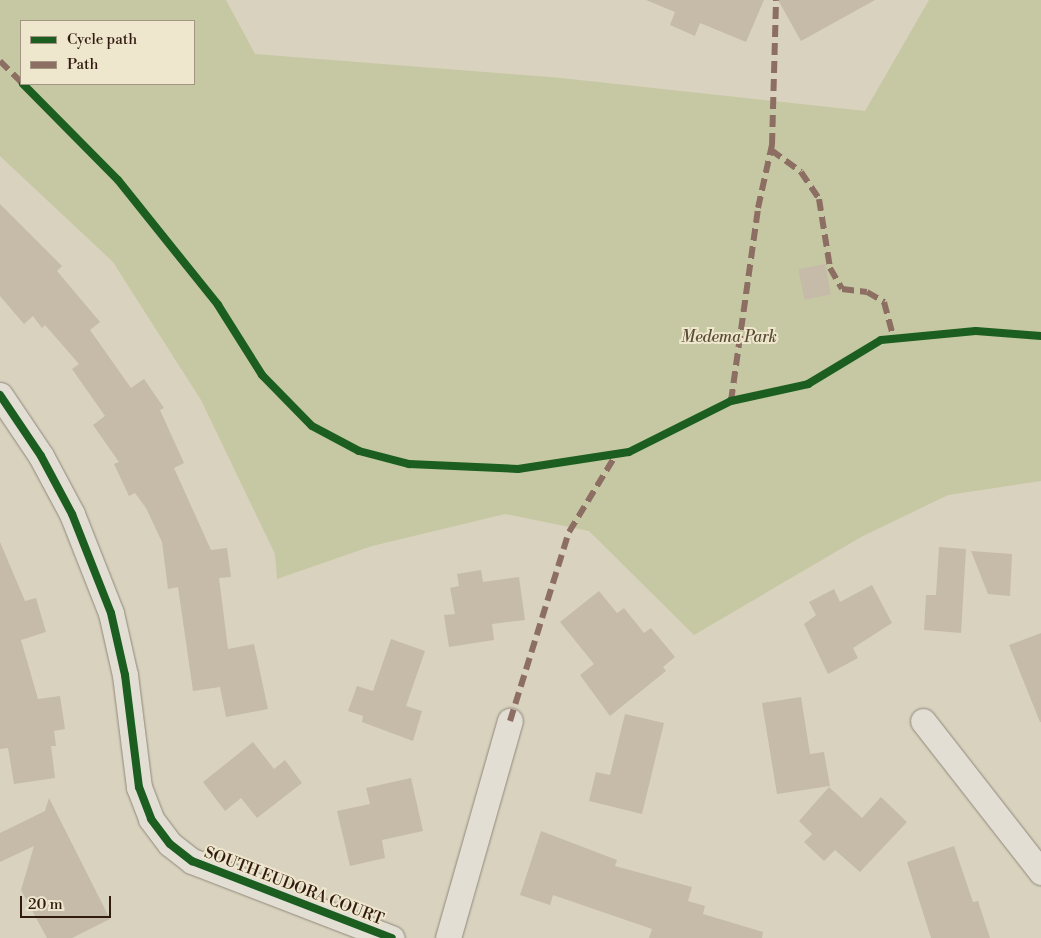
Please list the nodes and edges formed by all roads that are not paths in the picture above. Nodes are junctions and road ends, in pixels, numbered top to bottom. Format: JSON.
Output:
{"nodes":[{"id":1,"x":0,"y":395,"type":"edge"},
{"id":2,"x":510,"y":721,"type":"dead end"},
{"id":3,"x":923,"y":721,"type":"dead end"},
{"id":4,"x":1041,"y":872,"type":"edge"},
{"id":5,"x":392,"y":938,"type":"edge"},
{"id":6,"x":448,"y":938,"type":"edge"}],
"edges":[{"from":1,"to":5,"type":"street","name":"SOUTH EUDORA COURT"},
{"from":2,"to":6,"type":"street"},
{"from":3,"to":4,"type":"street"}]}
